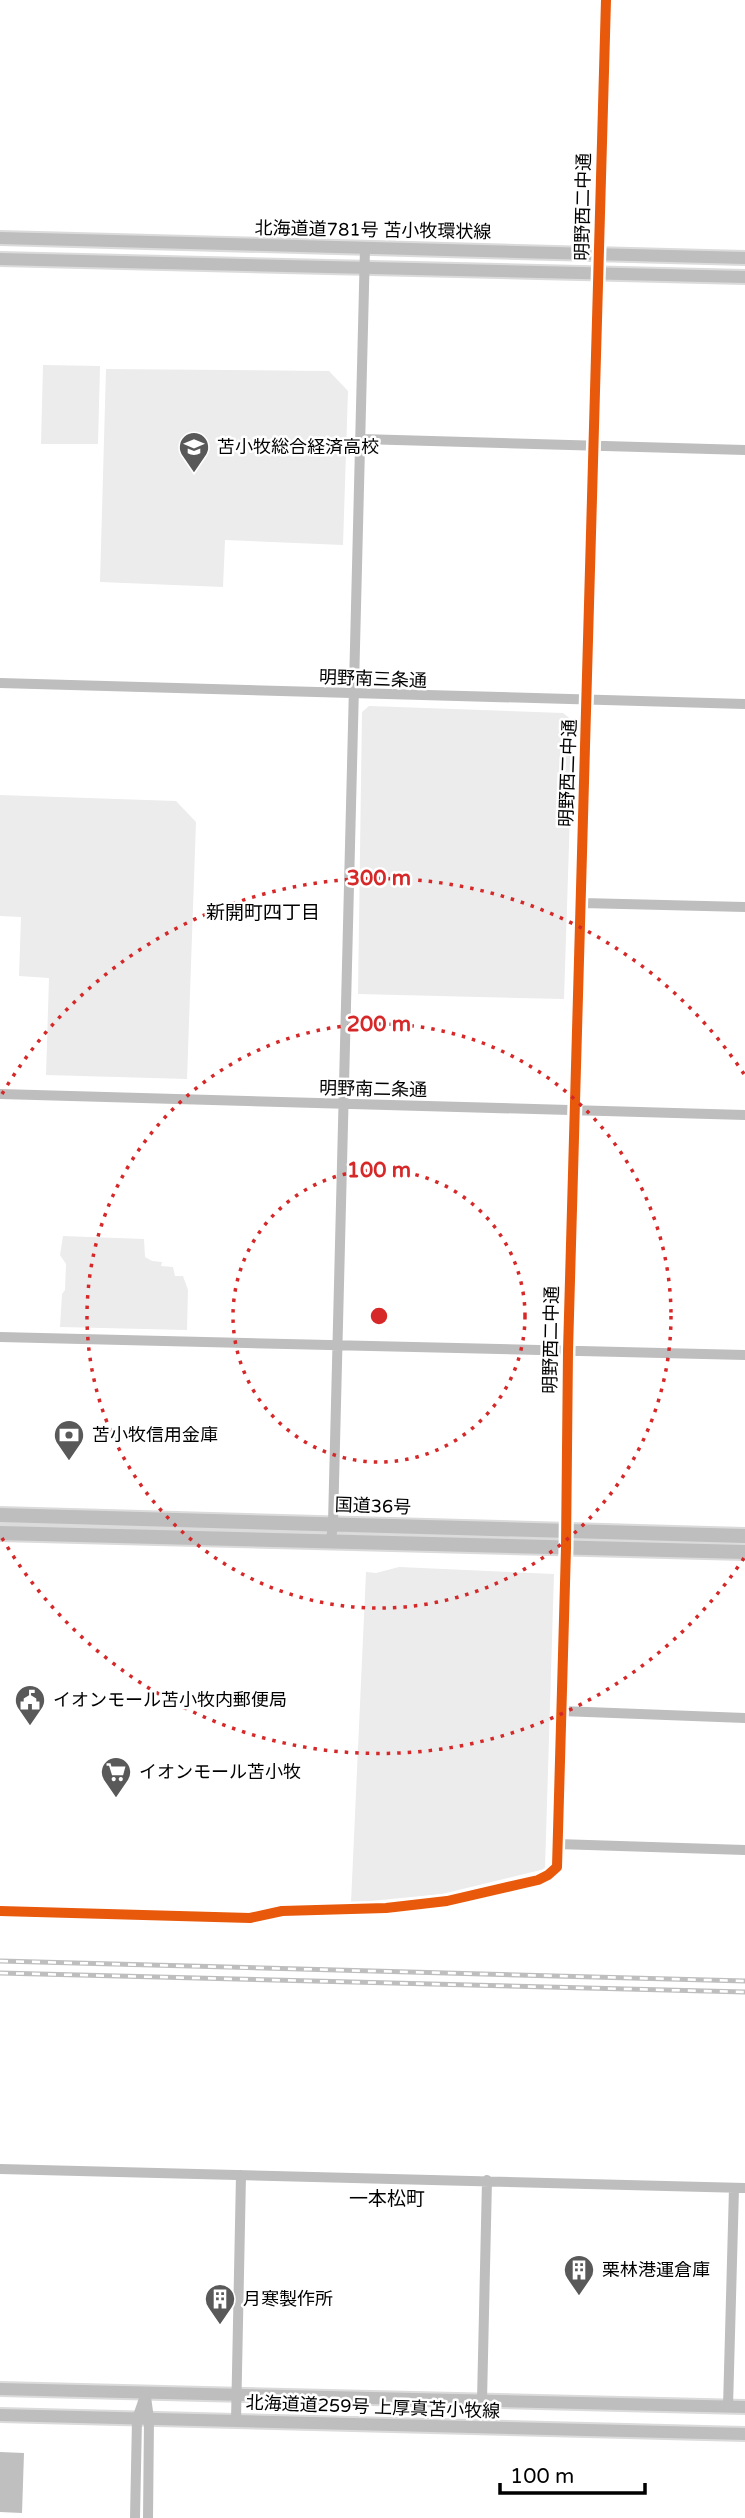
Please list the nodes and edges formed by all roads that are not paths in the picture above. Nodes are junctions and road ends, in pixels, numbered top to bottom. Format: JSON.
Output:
{"nodes":[{"id":1,"x":606,"y":0,"type":"edge"},
{"id":2,"x":0,"y":238,"type":"edge"},
{"id":3,"x":365,"y":248,"type":"junction"},
{"id":4,"x":599,"y":253,"type":"junction"},
{"id":5,"x":745,"y":258,"type":"edge"},
{"id":6,"x":0,"y":259,"type":"edge"},
{"id":7,"x":364,"y":267,"type":"junction"},
{"id":8,"x":599,"y":273,"type":"junction"},
{"id":9,"x":745,"y":276,"type":"edge"},
{"id":10,"x":361,"y":439,"type":"junction"},
{"id":11,"x":592,"y":444,"type":"junction"},
{"id":12,"x":745,"y":450,"type":"edge"},
{"id":13,"x":0,"y":683,"type":"edge"},
{"id":14,"x":354,"y":694,"type":"junction"},
{"id":15,"x":587,"y":700,"type":"junction"},
{"id":16,"x":745,"y":704,"type":"edge"},
{"id":17,"x":582,"y":903,"type":"junction"},
{"id":18,"x":745,"y":907,"type":"edge"},
{"id":19,"x":0,"y":1094,"type":"edge"},
{"id":20,"x":343,"y":1104,"type":"junction"},
{"id":21,"x":576,"y":1109,"type":"junction"},
{"id":22,"x":745,"y":1115,"type":"edge"},
{"id":23,"x":0,"y":1338,"type":"edge"},
{"id":24,"x":336,"y":1345,"type":"junction"},
{"id":25,"x":568,"y":1351,"type":"junction"},
{"id":26,"x":745,"y":1355,"type":"edge"},
{"id":27,"x":0,"y":1515,"type":"edge"},
{"id":28,"x":333,"y":1523,"type":"junction"},
{"id":29,"x":566,"y":1532,"type":"junction"},
{"id":30,"x":0,"y":1533,"type":"edge"},
{"id":31,"x":745,"y":1536,"type":"edge"},
{"id":32,"x":331,"y":1541,"type":"junction"},
{"id":33,"x":566,"y":1548,"type":"junction"},
{"id":34,"x":745,"y":1552,"type":"edge"},
{"id":35,"x":561,"y":1711,"type":"junction"},
{"id":36,"x":745,"y":1718,"type":"edge"},
{"id":37,"x":558,"y":1844,"type":"junction"},
{"id":38,"x":745,"y":1850,"type":"edge"},
{"id":39,"x":0,"y":1911,"type":"edge"},
{"id":40,"x":0,"y":2169,"type":"edge"},
{"id":41,"x":241,"y":2175,"type":"junction"},
{"id":42,"x":487,"y":2180,"type":"junction"},
{"id":43,"x":734,"y":2188,"type":"junction"},
{"id":44,"x":745,"y":2188,"type":"edge"},
{"id":45,"x":0,"y":2389,"type":"edge"},
{"id":46,"x":146,"y":2393,"type":"junction"},
{"id":47,"x":236,"y":2396,"type":"junction"},
{"id":48,"x":482,"y":2401,"type":"junction"},
{"id":49,"x":728,"y":2407,"type":"junction"},
{"id":50,"x":745,"y":2407,"type":"edge"},
{"id":51,"x":0,"y":2415,"type":"edge"},
{"id":52,"x":143,"y":2419,"type":"junction"},
{"id":53,"x":236,"y":2421,"type":"junction"},
{"id":54,"x":745,"y":2434,"type":"edge"},
{"id":55,"x":135,"y":2518,"type":"edge"},
{"id":56,"x":148,"y":2518,"type":"edge"}],
"edges":[{"from":1,"to":4,"type":"street","name":"明野西二中通"},
{"from":2,"to":3,"type":"main road","name":"北海道道781号 苫小牧環状線"},
{"from":3,"to":4,"type":"main road","name":"北海道道781号 苫小牧環状線"},
{"from":3,"to":7,"type":"street"},
{"from":4,"to":5,"type":"main road","name":"北海道道781号 苫小牧環状線"},
{"from":4,"to":8,"type":"street","name":"明野西二中通"},
{"from":6,"to":7,"type":"main road","name":"北海道道781号 苫小牧環状線"},
{"from":7,"to":8,"type":"main road","name":"北海道道781号 苫小牧環状線"},
{"from":7,"to":10,"type":"street"},
{"from":8,"to":9,"type":"main road","name":"北海道道781号 苫小牧環状線"},
{"from":8,"to":11,"type":"street","name":"明野西二中通"},
{"from":10,"to":11,"type":"street"},
{"from":10,"to":14,"type":"street"},
{"from":11,"to":12,"type":"street"},
{"from":11,"to":15,"type":"street","name":"明野西二中通"},
{"from":13,"to":14,"type":"street","name":"明野南三条通"},
{"from":14,"to":15,"type":"street","name":"明野南三条通"},
{"from":14,"to":20,"type":"street"},
{"from":15,"to":16,"type":"street","name":"明野南三条通"},
{"from":15,"to":17,"type":"street","name":"明野西二中通"},
{"from":17,"to":18,"type":"street"},
{"from":17,"to":21,"type":"street","name":"明野西二中通"},
{"from":19,"to":20,"type":"street","name":"明野南二条通"},
{"from":20,"to":21,"type":"street","name":"明野南二条通"},
{"from":20,"to":24,"type":"street"},
{"from":21,"to":22,"type":"street","name":"明野南二条通"},
{"from":21,"to":25,"type":"street","name":"明野西二中通"},
{"from":23,"to":24,"type":"street"},
{"from":24,"to":25,"type":"street"},
{"from":24,"to":28,"type":"street"},
{"from":25,"to":26,"type":"street"},
{"from":25,"to":29,"type":"street","name":"明野西二中通"},
{"from":27,"to":28,"type":"highway","name":"国道36号"},
{"from":28,"to":29,"type":"highway","name":"国道36号"},
{"from":28,"to":32,"type":"street"},
{"from":29,"to":31,"type":"highway","name":"国道36号"},
{"from":29,"to":33,"type":"street","name":"明野西二中通"},
{"from":30,"to":32,"type":"highway","name":"国道36号"},
{"from":32,"to":33,"type":"highway","name":"国道36号"},
{"from":33,"to":34,"type":"highway","name":"国道36号"},
{"from":33,"to":35,"type":"street","name":"明野西二中通"},
{"from":35,"to":36,"type":"street"},
{"from":35,"to":37,"type":"street","name":"明野西二中通"},
{"from":37,"to":38,"type":"street"},
{"from":37,"to":39,"type":"street","name":"明野西二中通"},
{"from":40,"to":41,"type":"street"},
{"from":41,"to":42,"type":"street"},
{"from":41,"to":47,"type":"street"},
{"from":42,"to":43,"type":"street"},
{"from":42,"to":48,"type":"street"},
{"from":43,"to":44,"type":"street"},
{"from":43,"to":49,"type":"street"},
{"from":45,"to":46,"type":"main road","name":"北海道道259号 上厚真苫小牧線"},
{"from":46,"to":47,"type":"main road","name":"北海道道259号 上厚真苫小牧線"},
{"from":46,"to":52,"type":"street"},
{"from":47,"to":48,"type":"main road","name":"北海道道259号 上厚真苫小牧線"},
{"from":47,"to":53,"type":"street"},
{"from":48,"to":49,"type":"main road","name":"北海道道259号 上厚真苫小牧線"},
{"from":49,"to":50,"type":"main road","name":"北海道道259号 上厚真苫小牧線"},
{"from":51,"to":52,"type":"main road","name":"北海道道259号 上厚真苫小牧線"},
{"from":52,"to":53,"type":"main road","name":"北海道道259号 上厚真苫小牧線"},
{"from":52,"to":55,"type":"street"},
{"from":52,"to":56,"type":"street"},
{"from":53,"to":54,"type":"main road","name":"北海道道259号 上厚真苫小牧線"}]}
